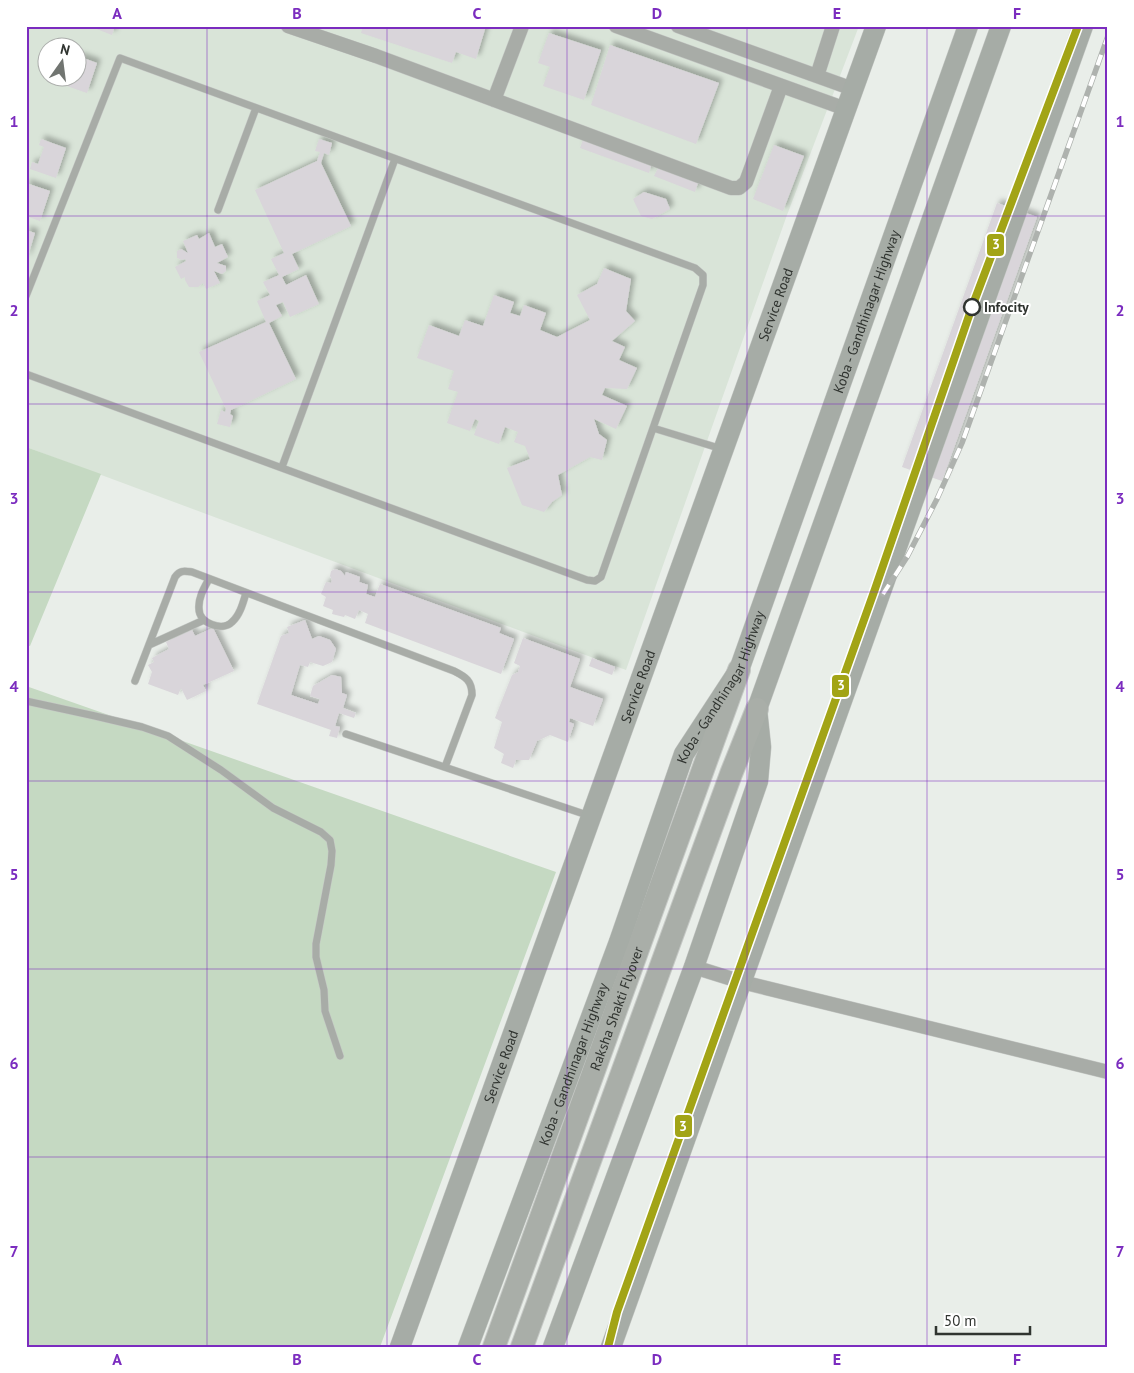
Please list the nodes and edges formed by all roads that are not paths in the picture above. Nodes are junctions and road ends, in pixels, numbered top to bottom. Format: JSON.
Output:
{"nodes":[{"id":1,"x":288,"y":26,"type":"edge"},
{"id":2,"x":522,"y":26,"type":"edge"},
{"id":3,"x":616,"y":26,"type":"edge"},
{"id":4,"x":678,"y":26,"type":"edge"},
{"id":5,"x":833,"y":26,"type":"edge"},
{"id":6,"x":876,"y":26,"type":"edge"},
{"id":7,"x":968,"y":26,"type":"edge"},
{"id":8,"x":1001,"y":26,"type":"edge"},
{"id":9,"x":1083,"y":26,"type":"edge"},
{"id":10,"x":817,"y":76,"type":"junction"},
{"id":11,"x":781,"y":86,"type":"junction"},
{"id":12,"x":853,"y":89,"type":"junction"},
{"id":13,"x":494,"y":100,"type":"junction"},
{"id":14,"x":256,"y":108,"type":"junction"},
{"id":15,"x":846,"y":109,"type":"junction"},
{"id":16,"x":395,"y":158,"type":"junction"},
{"id":17,"x":218,"y":210,"type":"dead end"},
{"id":18,"x":26,"y":296,"type":"edge"},
{"id":19,"x":26,"y":374,"type":"edge"},
{"id":20,"x":654,"y":428,"type":"junction"},
{"id":21,"x":723,"y":450,"type":"junction"},
{"id":22,"x":282,"y":468,"type":"junction"},
{"id":23,"x":209,"y":579,"type":"junction"},
{"id":24,"x":246,"y":593,"type":"junction"},
{"id":25,"x":204,"y":620,"type":"junction"},
{"id":26,"x":149,"y":645,"type":"junction"},
{"id":27,"x":739,"y":670,"type":"junction"},
{"id":28,"x":135,"y":681,"type":"dead end"},
{"id":29,"x":26,"y":701,"type":"edge"},
{"id":30,"x":757,"y":709,"type":"junction"},
{"id":31,"x":346,"y":734,"type":"dead end"},
{"id":32,"x":446,"y":767,"type":"junction"},
{"id":33,"x":590,"y":817,"type":"junction"},
{"id":34,"x":694,"y":966,"type":"junction"},
{"id":35,"x":742,"y":982,"type":"junction"},
{"id":36,"x":340,"y":1056,"type":"dead end"},
{"id":37,"x":1108,"y":1072,"type":"edge"},
{"id":38,"x":400,"y":1347,"type":"edge"},
{"id":39,"x":468,"y":1347,"type":"edge"},
{"id":40,"x":494,"y":1347,"type":"edge"},
{"id":41,"x":522,"y":1347,"type":"edge"},
{"id":42,"x":553,"y":1347,"type":"edge"},
{"id":43,"x":611,"y":1347,"type":"edge"}],
"edges":[{"from":1,"to":13,"type":"street"},
{"from":2,"to":13,"type":"street"},
{"from":3,"to":11,"type":"street"},
{"from":4,"to":10,"type":"street"},
{"from":5,"to":10,"type":"street"},
{"from":6,"to":12,"type":"main road","name":"Service Road"},
{"from":7,"to":27,"type":"main road","name":"Koba - Gandhinagar Highway"},
{"from":8,"to":30,"type":"main road"},
{"from":9,"to":35,"type":"main road"},
{"from":10,"to":12,"type":"street"},
{"from":11,"to":13,"type":"street"},
{"from":11,"to":15,"type":"street"},
{"from":12,"to":15,"type":"main road","name":"Service Road"},
{"from":14,"to":16,"type":"lane"},
{"from":14,"to":17,"type":"lane"},
{"from":14,"to":18,"type":"lane"},
{"from":15,"to":21,"type":"main road","name":"Service Road"},
{"from":16,"to":20,"type":"lane"},
{"from":16,"to":22,"type":"lane"},
{"from":19,"to":22,"type":"lane"},
{"from":20,"to":21,"type":"lane"},
{"from":20,"to":22,"type":"lane"},
{"from":21,"to":33,"type":"main road","name":"Service Road"},
{"from":23,"to":24,"type":"lane"},
{"from":23,"to":25,"type":"lane"},
{"from":23,"to":26,"type":"lane"},
{"from":24,"to":25,"type":"lane"},
{"from":24,"to":32,"type":"lane"},
{"from":25,"to":26,"type":"lane"},
{"from":26,"to":28,"type":"lane"},
{"from":27,"to":39,"type":"main road","name":"Koba - Gandhinagar Highway"},
{"from":27,"to":40,"type":"main road","name":"Raksha Shakti Flyover"},
{"from":29,"to":36,"type":"lane"},
{"from":30,"to":34,"type":"main road"},
{"from":30,"to":41,"type":"main road","name":"Raksha Shakti Flyover"},
{"from":31,"to":32,"type":"lane"},
{"from":32,"to":33,"type":"lane"},
{"from":33,"to":38,"type":"main road","name":"Service Road"},
{"from":34,"to":35,"type":"street"},
{"from":34,"to":42,"type":"main road"},
{"from":35,"to":37,"type":"street"},
{"from":35,"to":43,"type":"main road"}]}
